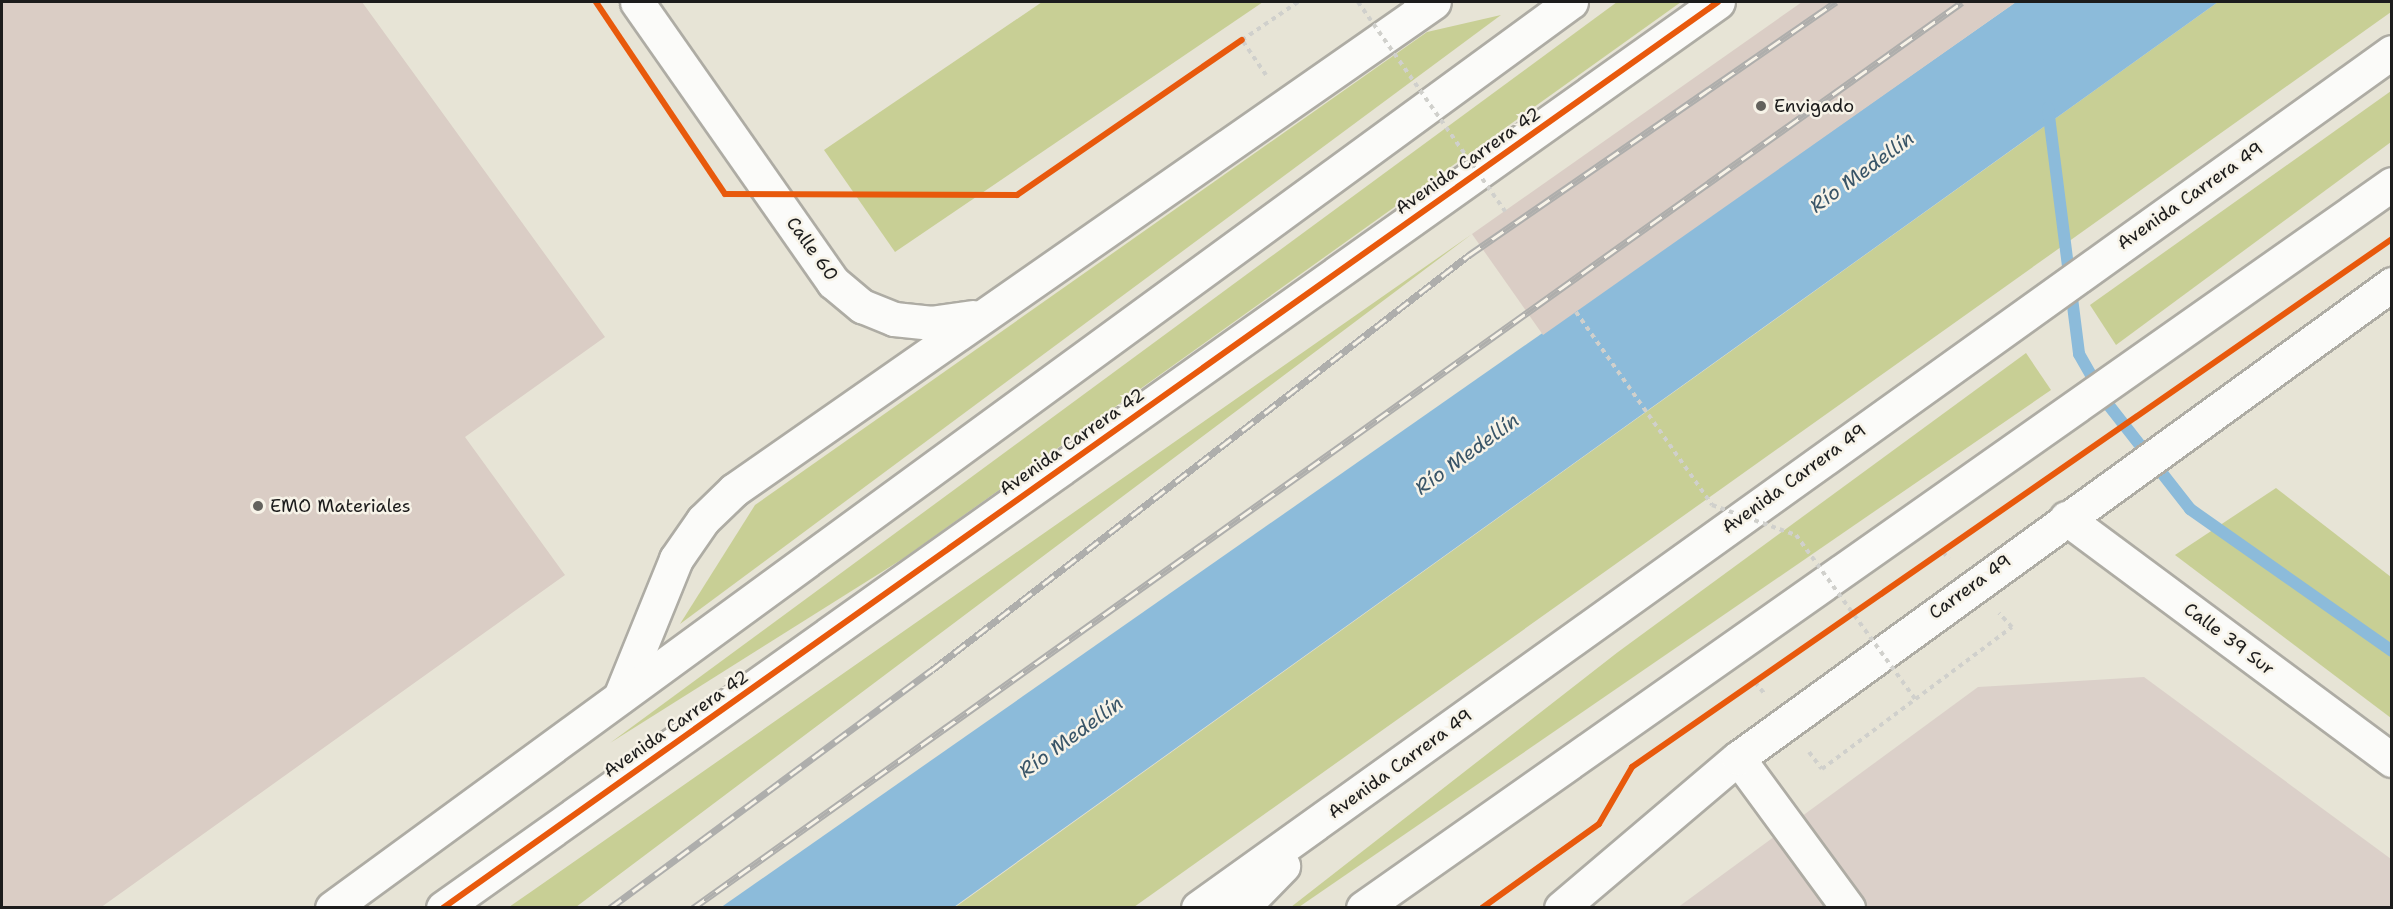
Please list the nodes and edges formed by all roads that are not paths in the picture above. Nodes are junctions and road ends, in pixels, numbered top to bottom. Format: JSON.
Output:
{"nodes":[{"id":1,"x":637,"y":2,"type":"edge"},
{"id":2,"x":1571,"y":2,"type":"edge"},
{"id":3,"x":1718,"y":2,"type":"edge"},
{"id":4,"x":1427,"y":3,"type":"edge"},
{"id":5,"x":2391,"y":52,"type":"edge"},
{"id":6,"x":2391,"y":184,"type":"edge"},
{"id":7,"x":2391,"y":284,"type":"edge"},
{"id":8,"x":978,"y":316,"type":"junction"},
{"id":9,"x":2066,"y":518,"type":"junction"},
{"id":10,"x":620,"y":697,"type":"junction"},
{"id":11,"x":1738,"y":758,"type":"junction"},
{"id":12,"x":2391,"y":760,"type":"edge"},
{"id":13,"x":1349,"y":801,"type":"junction"},
{"id":14,"x":1571,"y":905,"type":"edge"},
{"id":15,"x":332,"y":908,"type":"edge"},
{"id":16,"x":443,"y":908,"type":"edge"},
{"id":17,"x":1198,"y":908,"type":"edge"},
{"id":18,"x":1242,"y":908,"type":"edge"},
{"id":19,"x":1363,"y":908,"type":"edge"},
{"id":20,"x":1848,"y":908,"type":"edge"}],
"edges":[{"from":1,"to":8,"type":"main road","name":"Calle 60"},
{"from":2,"to":10,"type":"main road"},
{"from":3,"to":16,"type":"main road","name":"Avenida Carrera 42"},
{"from":4,"to":8,"type":"main road"},
{"from":5,"to":13,"type":"main road","name":"Avenida Carrera 49"},
{"from":6,"to":19,"type":"main road"},
{"from":7,"to":9,"type":"main road","name":"Carrera 49"},
{"from":8,"to":10,"type":"main road"},
{"from":9,"to":11,"type":"main road","name":"Carrera 49"},
{"from":9,"to":12,"type":"main road","name":"Calle 39 Sur"},
{"from":10,"to":15,"type":"main road"},
{"from":11,"to":14,"type":"main road","name":"Carrera 49"},
{"from":11,"to":20,"type":"main road"},
{"from":13,"to":17,"type":"main road","name":"Avenida Carrera 49"},
{"from":13,"to":18,"type":"main road"}]}
